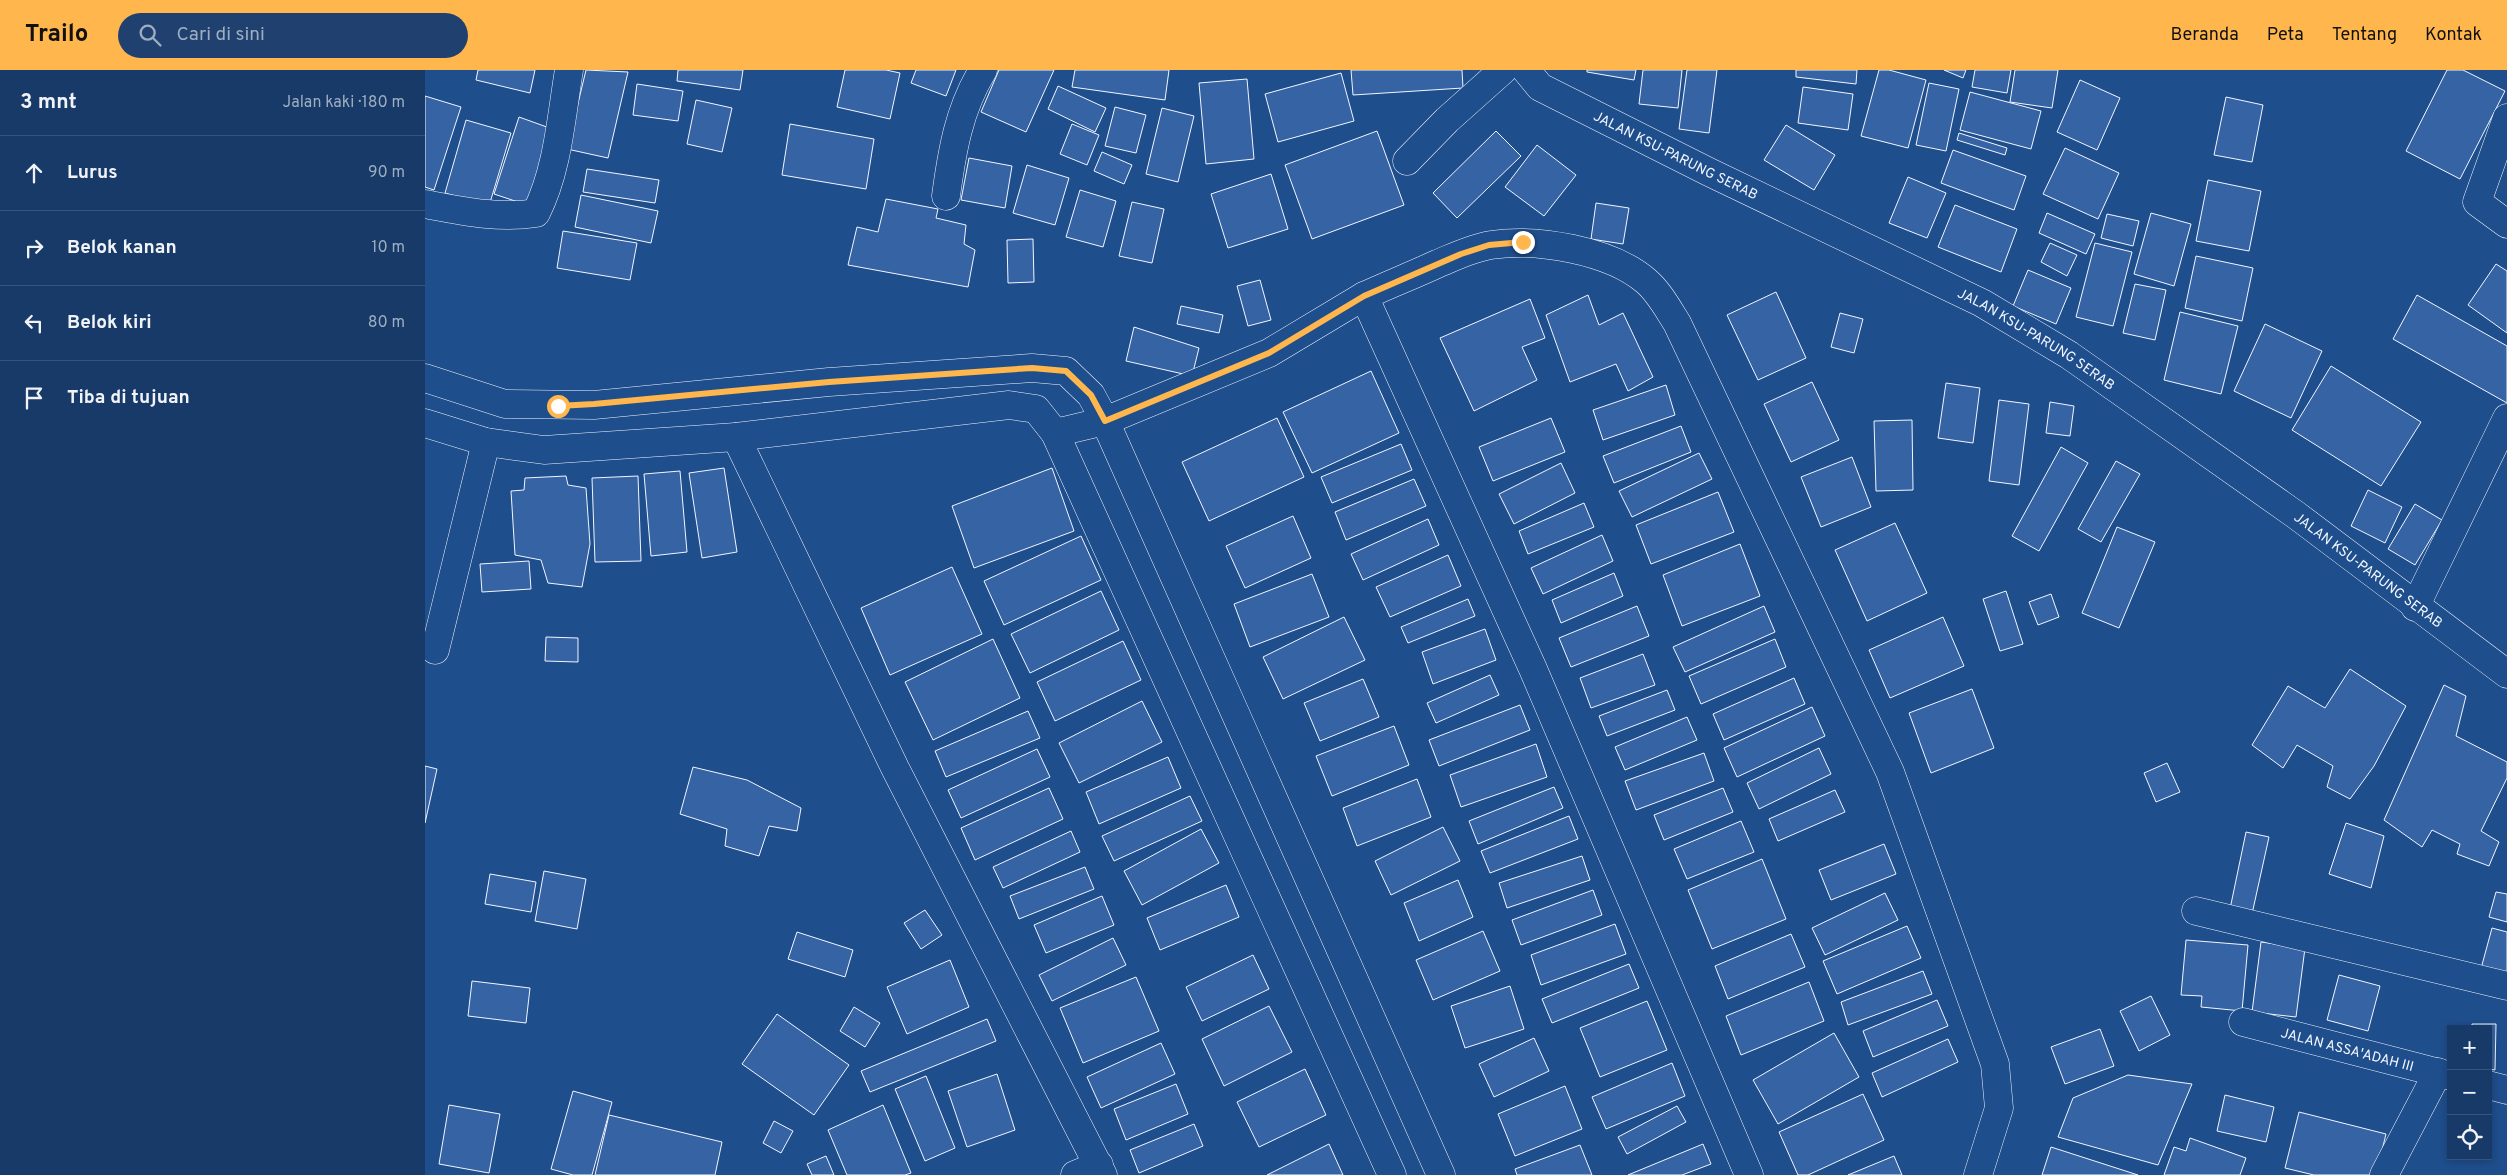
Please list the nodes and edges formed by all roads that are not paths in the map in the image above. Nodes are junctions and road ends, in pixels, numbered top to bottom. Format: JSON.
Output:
{"nodes":[{"id":1,"x":569,"y":70,"type":"edge"},
{"id":2,"x":983,"y":70,"type":"edge"},
{"id":3,"x":1503,"y":70,"type":"edge"},
{"id":4,"x":1527,"y":70,"type":"edge"},
{"id":5,"x":2507,"y":118,"type":"edge"},
{"id":6,"x":1407,"y":161,"type":"dead end"},
{"id":7,"x":946,"y":196,"type":"dead end"},
{"id":8,"x":425,"y":204,"type":"edge"},
{"id":9,"x":2507,"y":224,"type":"edge"},
{"id":10,"x":1364,"y":296,"type":"junction"},
{"id":11,"x":1032,"y":368,"type":"junction"},
{"id":12,"x":425,"y":378,"type":"edge"},
{"id":13,"x":1009,"y":405,"type":"junction"},
{"id":14,"x":2507,"y":418,"type":"edge"},
{"id":15,"x":1105,"y":421,"type":"junction"},
{"id":16,"x":425,"y":423,"type":"edge"},
{"id":17,"x":1055,"y":433,"type":"junction"},
{"id":18,"x":736,"y":437,"type":"junction"},
{"id":19,"x":486,"y":442,"type":"junction"},
{"id":20,"x":2415,"y":607,"type":"junction"},
{"id":21,"x":435,"y":650,"type":"dead end"},
{"id":22,"x":2507,"y":674,"type":"edge"},
{"id":23,"x":2195,"y":911,"type":"dead end"},
{"id":24,"x":2507,"y":986,"type":"edge"},
{"id":25,"x":2243,"y":1022,"type":"dead end"},
{"id":26,"x":2445,"y":1074,"type":"edge"},
{"id":27,"x":2492,"y":1086,"type":"edge"},
{"id":28,"x":2507,"y":1090,"type":"edge"},
{"id":29,"x":1093,"y":1172,"type":"edge"},
{"id":30,"x":1392,"y":1175,"type":"edge"},
{"id":31,"x":1441,"y":1175,"type":"edge"},
{"id":32,"x":1749,"y":1175,"type":"edge"},
{"id":33,"x":1978,"y":1175,"type":"edge"},
{"id":34,"x":2384,"y":1175,"type":"edge"}],
"edges":[{"from":1,"to":8,"type":"street"},
{"from":2,"to":7,"type":"street"},
{"from":3,"to":6,"type":"street"},
{"from":4,"to":20,"type":"street","name":"JALAN KSU-PARUNG SERAB"},
{"from":5,"to":9,"type":"street"},
{"from":10,"to":15,"type":"street"},
{"from":10,"to":32,"type":"street"},
{"from":10,"to":33,"type":"street"},
{"from":11,"to":12,"type":"street"},
{"from":11,"to":13,"type":"street"},
{"from":11,"to":15,"type":"street"},
{"from":13,"to":17,"type":"street"},
{"from":13,"to":18,"type":"street"},
{"from":14,"to":20,"type":"street"},
{"from":15,"to":17,"type":"street"},
{"from":15,"to":31,"type":"street"},
{"from":16,"to":19,"type":"street"},
{"from":17,"to":30,"type":"street"},
{"from":18,"to":19,"type":"street"},
{"from":18,"to":29,"type":"street"},
{"from":19,"to":21,"type":"street"},
{"from":20,"to":22,"type":"street","name":"JALAN KSU-PARUNG SERAB"},
{"from":23,"to":24,"type":"street"},
{"from":25,"to":26,"type":"street","name":"JALAN ASSA'ADAH III"},
{"from":26,"to":34,"type":"street"},
{"from":27,"to":28,"type":"street"}]}
